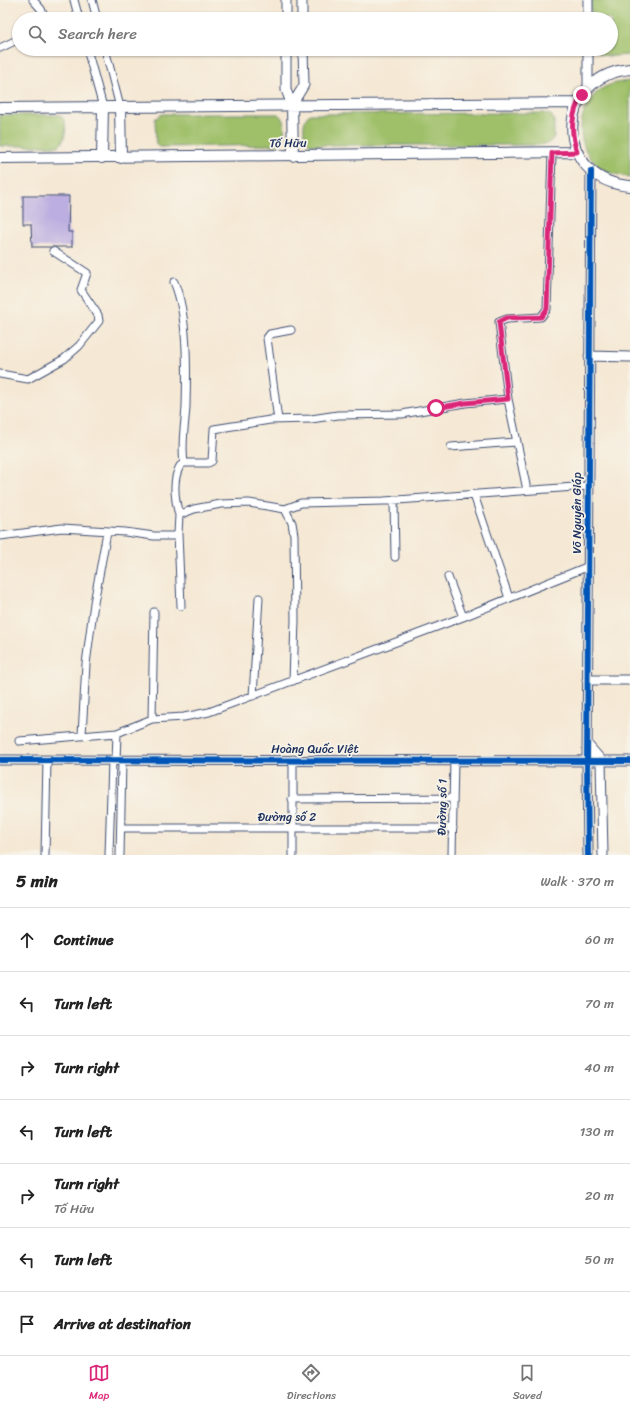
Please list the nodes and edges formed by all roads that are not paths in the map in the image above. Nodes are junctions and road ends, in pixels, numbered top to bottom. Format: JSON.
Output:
{"nodes":[{"id":1,"x":33,"y":0,"type":"edge"},
{"id":2,"x":74,"y":0,"type":"edge"},
{"id":3,"x":92,"y":0,"type":"edge"},
{"id":4,"x":286,"y":0,"type":"edge"},
{"id":5,"x":302,"y":0,"type":"edge"},
{"id":6,"x":588,"y":0,"type":"edge"},
{"id":7,"x":42,"y":12,"type":"edge"},
{"id":8,"x":77,"y":12,"type":"edge"},
{"id":9,"x":95,"y":12,"type":"edge"},
{"id":10,"x":286,"y":12,"type":"edge"},
{"id":11,"x":302,"y":12,"type":"edge"},
{"id":12,"x":588,"y":12,"type":"edge"},
{"id":13,"x":12,"y":42,"type":"edge"},
{"id":14,"x":0,"y":48,"type":"edge"},
{"id":15,"x":89,"y":56,"type":"edge"},
{"id":16,"x":107,"y":56,"type":"edge"},
{"id":17,"x":286,"y":56,"type":"edge"},
{"id":18,"x":303,"y":56,"type":"edge"},
{"id":19,"x":588,"y":56,"type":"edge"},
{"id":20,"x":630,"y":69,"type":"edge"},
{"id":21,"x":588,"y":87,"type":"junction"},
{"id":22,"x":577,"y":104,"type":"junction"},
{"id":23,"x":292,"y":105,"type":"junction"},
{"id":24,"x":1,"y":106,"type":"edge"},
{"id":25,"x":103,"y":107,"type":"junction"},
{"id":26,"x":120,"y":107,"type":"junction"},
{"id":27,"x":577,"y":152,"type":"junction"},
{"id":28,"x":552,"y":153,"type":"junction"},
{"id":29,"x":293,"y":156,"type":"junction"},
{"id":30,"x":0,"y":158,"type":"edge"},
{"id":31,"x":102,"y":158,"type":"junction"},
{"id":32,"x":121,"y":158,"type":"junction"},
{"id":33,"x":591,"y":171,"type":"junction"},
{"id":34,"x":630,"y":186,"type":"edge"},
{"id":35,"x":53,"y":251,"type":"dead end"},
{"id":36,"x":174,"y":282,"type":"dead end"},
{"id":37,"x":291,"y":330,"type":"dead end"},
{"id":38,"x":589,"y":356,"type":"junction"},
{"id":39,"x":630,"y":357,"type":"edge"},
{"id":40,"x":0,"y":374,"type":"edge"},
{"id":41,"x":508,"y":399,"type":"junction"},
{"id":42,"x":278,"y":420,"type":"junction"},
{"id":43,"x":516,"y":442,"type":"junction"},
{"id":44,"x":451,"y":447,"type":"dead end"},
{"id":45,"x":184,"y":463,"type":"junction"},
{"id":46,"x":588,"y":486,"type":"junction"},
{"id":47,"x":527,"y":490,"type":"junction"},
{"id":48,"x":474,"y":495,"type":"junction"},
{"id":49,"x":394,"y":500,"type":"junction"},
{"id":50,"x":285,"y":509,"type":"junction"},
{"id":51,"x":179,"y":515,"type":"junction"},
{"id":52,"x":107,"y":532,"type":"junction"},
{"id":53,"x":178,"y":534,"type":"junction"},
{"id":54,"x":0,"y":536,"type":"edge"},
{"id":55,"x":395,"y":557,"type":"dead end"},
{"id":56,"x":589,"y":566,"type":"junction"},
{"id":57,"x":448,"y":577,"type":"dead end"},
{"id":58,"x":259,"y":598,"type":"dead end"},
{"id":59,"x":509,"y":598,"type":"junction"},
{"id":60,"x":181,"y":606,"type":"dead end"},
{"id":61,"x":154,"y":612,"type":"dead end"},
{"id":62,"x":463,"y":617,"type":"junction"},
{"id":63,"x":587,"y":680,"type":"junction"},
{"id":64,"x":630,"y":680,"type":"edge"},
{"id":65,"x":293,"y":681,"type":"junction"},
{"id":66,"x":253,"y":696,"type":"junction"},
{"id":67,"x":152,"y":719,"type":"junction"},
{"id":68,"x":117,"y":733,"type":"junction"},
{"id":69,"x":82,"y":735,"type":"junction"},
{"id":70,"x":19,"y":741,"type":"dead end"},
{"id":71,"x":587,"y":744,"type":"junction"},
{"id":72,"x":0,"y":760,"type":"edge"},
{"id":73,"x":47,"y":760,"type":"junction"},
{"id":74,"x":293,"y":760,"type":"junction"},
{"id":75,"x":454,"y":760,"type":"junction"},
{"id":76,"x":586,"y":760,"type":"junction"},
{"id":77,"x":601,"y":760,"type":"junction"},
{"id":78,"x":117,"y":761,"type":"junction"},
{"id":79,"x":630,"y":761,"type":"edge"},
{"id":80,"x":453,"y":798,"type":"junction"},
{"id":81,"x":292,"y":799,"type":"junction"},
{"id":82,"x":121,"y":828,"type":"junction"},
{"id":83,"x":292,"y":828,"type":"junction"},
{"id":84,"x":452,"y":828,"type":"junction"},
{"id":85,"x":45,"y":855,"type":"edge"},
{"id":86,"x":110,"y":855,"type":"edge"},
{"id":87,"x":120,"y":855,"type":"edge"},
{"id":88,"x":293,"y":855,"type":"edge"},
{"id":89,"x":452,"y":855,"type":"edge"},
{"id":90,"x":588,"y":855,"type":"edge"},
{"id":91,"x":603,"y":855,"type":"edge"}],
"edges":[{"from":1,"to":7,"type":"street"},
{"from":2,"to":8,"type":"street"},
{"from":3,"to":9,"type":"street"},
{"from":4,"to":10,"type":"street"},
{"from":5,"to":11,"type":"street"},
{"from":6,"to":12,"type":"street"},
{"from":13,"to":14,"type":"street"},
{"from":15,"to":25,"type":"street"},
{"from":16,"to":26,"type":"street"},
{"from":17,"to":23,"type":"street"},
{"from":18,"to":23,"type":"street"},
{"from":19,"to":21,"type":"street"},
{"from":20,"to":21,"type":"main road"},
{"from":21,"to":22,"type":"main road"},
{"from":22,"to":23,"type":"main road"},
{"from":22,"to":27,"type":"main road"},
{"from":23,"to":26,"type":"main road"},
{"from":23,"to":29,"type":"main road"},
{"from":24,"to":25,"type":"main road"},
{"from":25,"to":26,"type":"main road"},
{"from":25,"to":31,"type":"main road"},
{"from":26,"to":32,"type":"main road"},
{"from":27,"to":28,"type":"main road","name":"Tố Hữu"},
{"from":27,"to":33,"type":"main road"},
{"from":28,"to":29,"type":"main road","name":"Tố Hữu"},
{"from":28,"to":41,"type":"street"},
{"from":29,"to":32,"type":"main road","name":"Tố Hữu"},
{"from":30,"to":31,"type":"main road","name":"Tố Hữu"},
{"from":31,"to":32,"type":"main road","name":"Tố Hữu"},
{"from":33,"to":34,"type":"main road"},
{"from":33,"to":38,"type":"street","name":"Võ Nguyên Giáp"},
{"from":35,"to":40,"type":"street"},
{"from":36,"to":45,"type":"street"},
{"from":37,"to":42,"type":"street"},
{"from":38,"to":39,"type":"street"},
{"from":38,"to":46,"type":"street","name":"Võ Nguyên Giáp"},
{"from":41,"to":42,"type":"street"},
{"from":41,"to":43,"type":"street"},
{"from":42,"to":45,"type":"street"},
{"from":43,"to":44,"type":"street"},
{"from":43,"to":47,"type":"street"},
{"from":45,"to":51,"type":"street"},
{"from":46,"to":47,"type":"street"},
{"from":46,"to":56,"type":"street","name":"Võ Nguyên Giáp"},
{"from":47,"to":48,"type":"street"},
{"from":48,"to":49,"type":"street"},
{"from":48,"to":59,"type":"street"},
{"from":49,"to":50,"type":"street"},
{"from":49,"to":55,"type":"street"},
{"from":50,"to":51,"type":"street"},
{"from":50,"to":65,"type":"street"},
{"from":51,"to":53,"type":"street"},
{"from":52,"to":53,"type":"street"},
{"from":52,"to":54,"type":"street"},
{"from":52,"to":69,"type":"street"},
{"from":53,"to":60,"type":"street"},
{"from":56,"to":59,"type":"street"},
{"from":56,"to":63,"type":"street","name":"Võ Nguyên Giáp"},
{"from":57,"to":62,"type":"street"},
{"from":58,"to":66,"type":"street"},
{"from":59,"to":62,"type":"street"},
{"from":61,"to":67,"type":"street"},
{"from":62,"to":65,"type":"street"},
{"from":63,"to":64,"type":"street"},
{"from":63,"to":71,"type":"street","name":"Võ Nguyên Giáp"},
{"from":65,"to":66,"type":"street"},
{"from":66,"to":67,"type":"street"},
{"from":67,"to":68,"type":"street"},
{"from":68,"to":69,"type":"street"},
{"from":68,"to":78,"type":"street"},
{"from":69,"to":70,"type":"street"},
{"from":71,"to":76,"type":"street","name":"Võ Nguyên Giáp"},
{"from":71,"to":77,"type":"street"},
{"from":72,"to":73,"type":"street","name":"Hoàng Quốc Việt"},
{"from":73,"to":78,"type":"street","name":"Hoàng Quốc Việt"},
{"from":73,"to":85,"type":"street"},
{"from":74,"to":75,"type":"street","name":"Hoàng Quốc Việt"},
{"from":74,"to":78,"type":"street","name":"Hoàng Quốc Việt"},
{"from":74,"to":81,"type":"street"},
{"from":75,"to":76,"type":"street","name":"Hoàng Quốc Việt"},
{"from":75,"to":80,"type":"street","name":"Đường số 1"},
{"from":76,"to":77,"type":"street","name":"Hoàng Quốc Việt"},
{"from":76,"to":90,"type":"street","name":"Võ Nguyên Giáp"},
{"from":77,"to":79,"type":"street","name":"Hoàng Quốc Việt"},
{"from":77,"to":91,"type":"street"},
{"from":78,"to":82,"type":"street"},
{"from":78,"to":86,"type":"street"},
{"from":80,"to":81,"type":"street"},
{"from":80,"to":84,"type":"street","name":"Đường số 1"},
{"from":81,"to":83,"type":"street"},
{"from":82,"to":83,"type":"street","name":"Đường số 2"},
{"from":82,"to":87,"type":"street"},
{"from":83,"to":84,"type":"street","name":"Đường số 2"},
{"from":83,"to":88,"type":"street"},
{"from":84,"to":89,"type":"street","name":"Đường số 1"}]}
